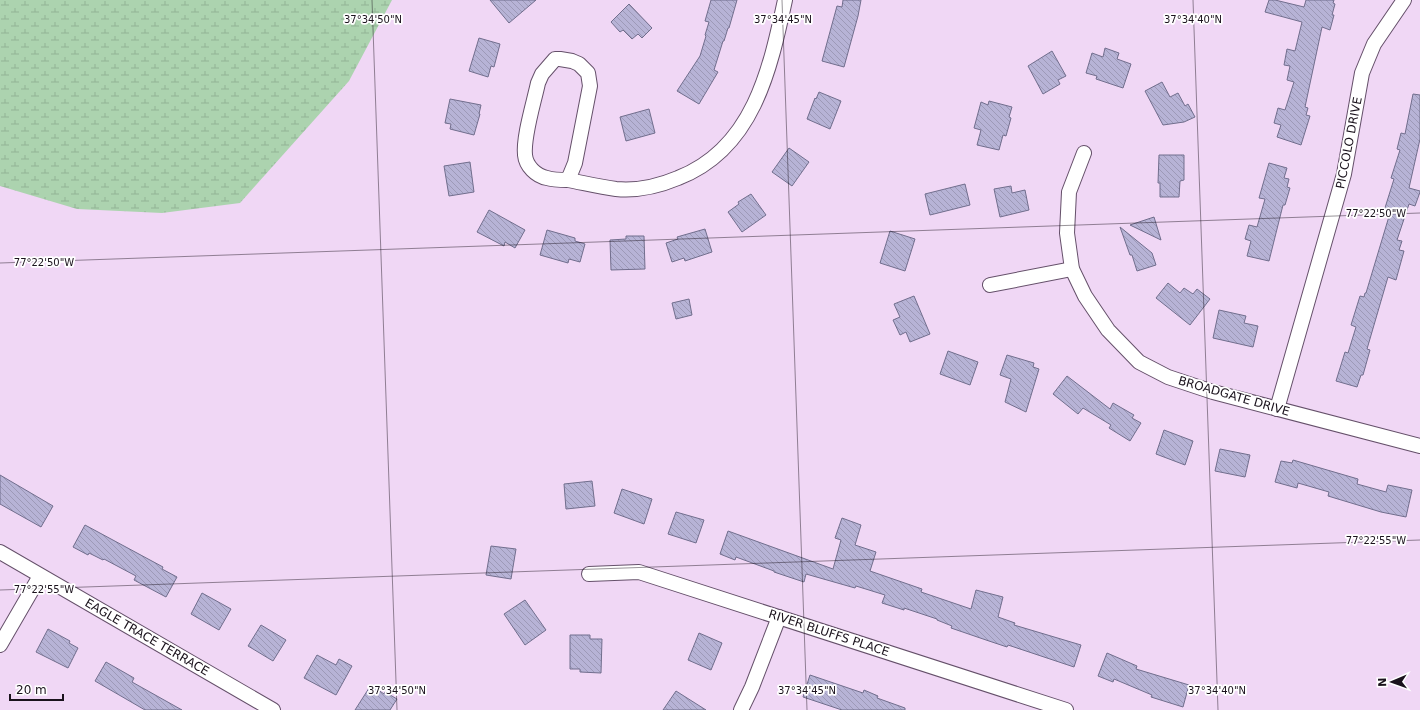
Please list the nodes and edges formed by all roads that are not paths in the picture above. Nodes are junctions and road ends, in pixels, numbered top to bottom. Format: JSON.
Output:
{"nodes":[{"id":1,"x":785,"y":0,"type":"edge"},
{"id":2,"x":1404,"y":0,"type":"edge"},
{"id":3,"x":1084,"y":153,"type":"dead end"},
{"id":4,"x":568,"y":180,"type":"junction"},
{"id":5,"x":1072,"y":270,"type":"junction"},
{"id":6,"x":990,"y":286,"type":"dead end"},
{"id":7,"x":1277,"y":408,"type":"junction"},
{"id":8,"x":1420,"y":446,"type":"edge"},
{"id":9,"x":0,"y":552,"type":"edge"},
{"id":10,"x":589,"y":574,"type":"dead end"},
{"id":11,"x":40,"y":576,"type":"junction"},
{"id":12,"x":778,"y":617,"type":"junction"},
{"id":13,"x":0,"y":645,"type":"edge"},
{"id":14,"x":273,"y":710,"type":"edge"},
{"id":15,"x":741,"y":710,"type":"edge"},
{"id":16,"x":1066,"y":710,"type":"edge"}],
"edges":[{"from":1,"to":4,"type":"street"},
{"from":2,"to":7,"type":"street","name":"PICCOLO DRIVE"},
{"from":3,"to":5,"type":"street","name":"BROADGATE DRIVE"},
{"from":4,"to":4,"type":"street"},
{"from":5,"to":6,"type":"street"},
{"from":5,"to":7,"type":"street","name":"BROADGATE DRIVE"},
{"from":7,"to":8,"type":"street","name":"BROADGATE DRIVE"},
{"from":9,"to":11,"type":"street","name":"EAGLE TRACE TERRACE"},
{"from":10,"to":12,"type":"street","name":"RIVER BLUFFS PLACE"},
{"from":11,"to":13,"type":"street"},
{"from":11,"to":14,"type":"street","name":"EAGLE TRACE TERRACE"},
{"from":12,"to":15,"type":"street"},
{"from":12,"to":16,"type":"street","name":"RIVER BLUFFS PLACE"}]}
